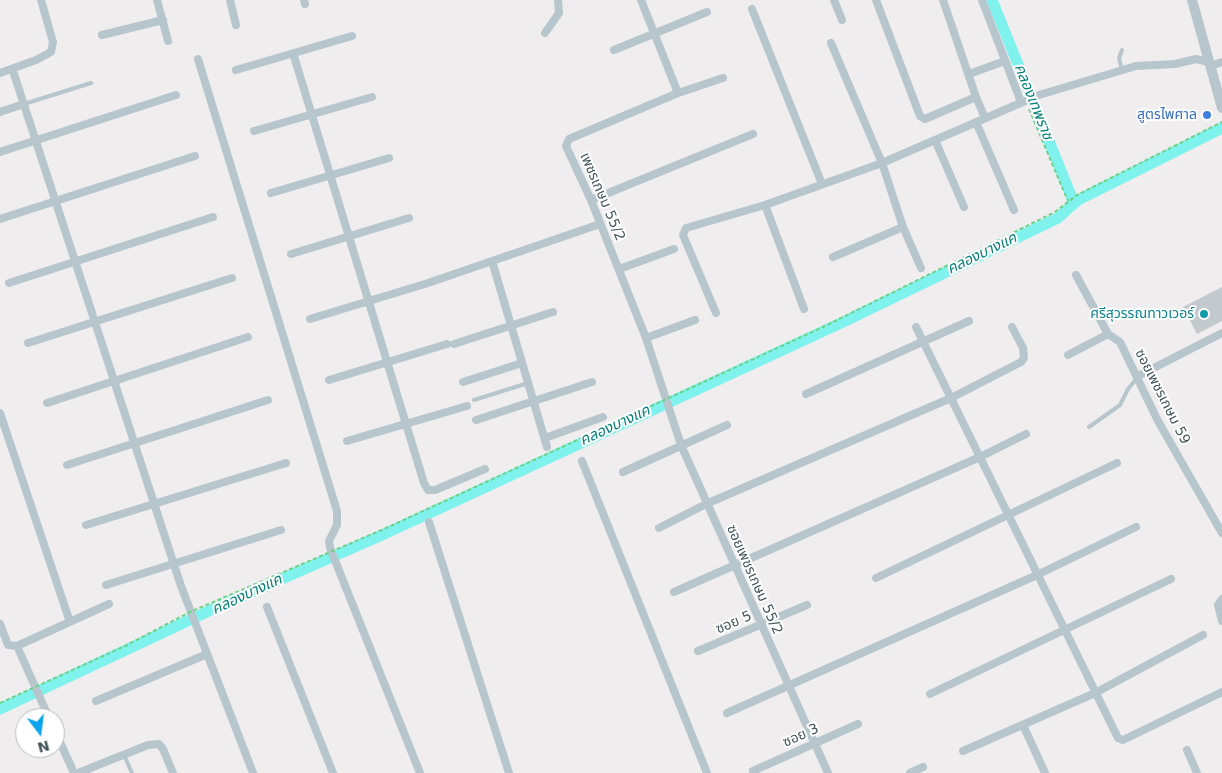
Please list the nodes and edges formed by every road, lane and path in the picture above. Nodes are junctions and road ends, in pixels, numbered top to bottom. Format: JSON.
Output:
{"nodes":[{"id":1,"x":41,"y":0,"type":"edge"},
{"id":2,"x":157,"y":0,"type":"edge"},
{"id":3,"x":230,"y":0,"type":"edge"},
{"id":4,"x":558,"y":0,"type":"edge"},
{"id":5,"x":641,"y":0,"type":"edge"},
{"id":6,"x":834,"y":0,"type":"edge"},
{"id":7,"x":876,"y":0,"type":"edge"},
{"id":8,"x":943,"y":0,"type":"edge"},
{"id":9,"x":982,"y":0,"type":"edge"},
{"id":10,"x":1192,"y":0,"type":"edge"},
{"id":11,"x":752,"y":10,"type":"dead end"},
{"id":12,"x":706,"y":12,"type":"dead end"},
{"id":13,"x":163,"y":20,"type":"junction"},
{"id":14,"x":842,"y":20,"type":"dead end"},
{"id":15,"x":236,"y":25,"type":"dead end"},
{"id":16,"x":545,"y":33,"type":"dead end"},
{"id":17,"x":654,"y":34,"type":"junction"},
{"id":18,"x":102,"y":35,"type":"dead end"},
{"id":19,"x":352,"y":36,"type":"dead end"},
{"id":20,"x":168,"y":41,"type":"dead end"},
{"id":21,"x":831,"y":43,"type":"dead end"},
{"id":22,"x":614,"y":50,"type":"dead end"},
{"id":23,"x":1122,"y":50,"type":"dead end"},
{"id":24,"x":293,"y":54,"type":"junction"},
{"id":25,"x":198,"y":59,"type":"dead end"},
{"id":26,"x":1005,"y":61,"type":"junction"},
{"id":27,"x":1222,"y":62,"type":"edge"},
{"id":28,"x":1210,"y":64,"type":"junction"},
{"id":29,"x":236,"y":70,"type":"dead end"},
{"id":30,"x":1122,"y":70,"type":"junction"},
{"id":31,"x":0,"y":73,"type":"edge"},
{"id":32,"x":14,"y":74,"type":"dead end"},
{"id":33,"x":969,"y":74,"type":"junction"},
{"id":34,"x":723,"y":78,"type":"dead end"},
{"id":35,"x":91,"y":83,"type":"dead end"},
{"id":36,"x":678,"y":93,"type":"junction"},
{"id":37,"x":176,"y":96,"type":"dead end"},
{"id":38,"x":976,"y":96,"type":"junction"},
{"id":39,"x":372,"y":97,"type":"dead end"},
{"id":40,"x":1024,"y":101,"type":"junction"},
{"id":41,"x":24,"y":104,"type":"junction"},
{"id":42,"x":1222,"y":108,"type":"edge"},
{"id":43,"x":0,"y":112,"type":"edge"},
{"id":44,"x":312,"y":115,"type":"junction"},
{"id":45,"x":985,"y":118,"type":"junction"},
{"id":46,"x":976,"y":122,"type":"junction"},
{"id":47,"x":1222,"y":122,"type":"edge"},
{"id":48,"x":254,"y":132,"type":"dead end"},
{"id":49,"x":754,"y":134,"type":"dead end"},
{"id":50,"x":36,"y":140,"type":"junction"},
{"id":51,"x":935,"y":140,"type":"junction"},
{"id":52,"x":0,"y":152,"type":"edge"},
{"id":53,"x":195,"y":156,"type":"dead end"},
{"id":54,"x":389,"y":158,"type":"dead end"},
{"id":55,"x":882,"y":163,"type":"junction"},
{"id":56,"x":330,"y":175,"type":"junction"},
{"id":57,"x":822,"y":184,"type":"junction"},
{"id":58,"x":271,"y":193,"type":"dead end"},
{"id":59,"x":56,"y":200,"type":"junction"},
{"id":60,"x":590,"y":200,"type":"junction"},
{"id":61,"x":1068,"y":201,"type":"junction"},
{"id":62,"x":765,"y":205,"type":"junction"},
{"id":63,"x":964,"y":207,"type":"dead end"},
{"id":64,"x":1014,"y":210,"type":"dead end"},
{"id":65,"x":212,"y":217,"type":"dead end"},
{"id":66,"x":409,"y":218,"type":"dead end"},
{"id":67,"x":0,"y":219,"type":"edge"},
{"id":68,"x":600,"y":224,"type":"junction"},
{"id":69,"x":904,"y":227,"type":"junction"},
{"id":70,"x":349,"y":236,"type":"junction"},
{"id":71,"x":674,"y":249,"type":"dead end"},
{"id":72,"x":291,"y":254,"type":"dead end"},
{"id":73,"x":833,"y":257,"type":"dead end"},
{"id":74,"x":75,"y":261,"type":"junction"},
{"id":75,"x":492,"y":261,"type":"junction"},
{"id":76,"x":921,"y":268,"type":"dead end"},
{"id":77,"x":618,"y":269,"type":"junction"},
{"id":78,"x":1076,"y":275,"type":"dead end"},
{"id":79,"x":232,"y":278,"type":"dead end"},
{"id":80,"x":9,"y":282,"type":"dead end"},
{"id":81,"x":368,"y":301,"type":"junction"},
{"id":82,"x":804,"y":309,"type":"dead end"},
{"id":83,"x":554,"y":312,"type":"dead end"},
{"id":84,"x":716,"y":313,"type":"dead end"},
{"id":85,"x":310,"y":319,"type":"dead end"},
{"id":86,"x":695,"y":320,"type":"dead end"},
{"id":87,"x":95,"y":321,"type":"junction"},
{"id":88,"x":969,"y":321,"type":"dead end"},
{"id":89,"x":511,"y":326,"type":"junction"},
{"id":90,"x":916,"y":327,"type":"dead end"},
{"id":91,"x":1012,"y":327,"type":"dead end"},
{"id":92,"x":1222,"y":333,"type":"edge"},
{"id":93,"x":1108,"y":334,"type":"junction"},
{"id":94,"x":248,"y":337,"type":"dead end"},
{"id":95,"x":646,"y":338,"type":"junction"},
{"id":96,"x":924,"y":342,"type":"junction"},
{"id":97,"x":28,"y":343,"type":"dead end"},
{"id":98,"x":1068,"y":355,"type":"dead end"},
{"id":99,"x":387,"y":362,"type":"junction"},
{"id":100,"x":522,"y":363,"type":"junction"},
{"id":101,"x":1138,"y":376,"type":"junction"},
{"id":102,"x":329,"y":380,"type":"dead end"},
{"id":103,"x":114,"y":381,"type":"junction"},
{"id":104,"x":463,"y":382,"type":"dead end"},
{"id":105,"x":592,"y":382,"type":"dead end"},
{"id":106,"x":528,"y":383,"type":"junction"},
{"id":107,"x":806,"y":394,"type":"dead end"},
{"id":108,"x":665,"y":397,"type":"junction"},
{"id":109,"x":951,"y":398,"type":"junction"},
{"id":110,"x":268,"y":400,"type":"dead end"},
{"id":111,"x":474,"y":400,"type":"dead end"},
{"id":112,"x":534,"y":401,"type":"junction"},
{"id":113,"x":47,"y":403,"type":"dead end"},
{"id":114,"x":466,"y":406,"type":"dead end"},
{"id":115,"x":0,"y":413,"type":"edge"},
{"id":116,"x":603,"y":417,"type":"dead end"},
{"id":117,"x":476,"y":420,"type":"dead end"},
{"id":118,"x":406,"y":424,"type":"junction"},
{"id":119,"x":727,"y":425,"type":"dead end"},
{"id":120,"x":1089,"y":427,"type":"dead end"},
{"id":121,"x":1026,"y":434,"type":"dead end"},
{"id":122,"x":545,"y":438,"type":"junction"},
{"id":123,"x":347,"y":441,"type":"dead end"},
{"id":124,"x":134,"y":443,"type":"junction"},
{"id":125,"x":681,"y":445,"type":"junction"},
{"id":126,"x":547,"y":447,"type":"dead end"},
{"id":127,"x":980,"y":457,"type":"junction"},
{"id":128,"x":582,"y":461,"type":"dead end"},
{"id":129,"x":286,"y":462,"type":"dead end"},
{"id":130,"x":1117,"y":463,"type":"dead end"},
{"id":131,"x":67,"y":465,"type":"dead end"},
{"id":132,"x":485,"y":469,"type":"dead end"},
{"id":133,"x":623,"y":472,"type":"dead end"},
{"id":134,"x":154,"y":503,"type":"junction"},
{"id":135,"x":706,"y":504,"type":"junction"},
{"id":136,"x":1009,"y":516,"type":"junction"},
{"id":137,"x":429,"y":522,"type":"dead end"},
{"id":138,"x":86,"y":525,"type":"dead end"},
{"id":139,"x":1136,"y":527,"type":"dead end"},
{"id":140,"x":659,"y":528,"type":"dead end"},
{"id":141,"x":281,"y":530,"type":"dead end"},
{"id":142,"x":1222,"y":533,"type":"edge"},
{"id":143,"x":332,"y":551,"type":"junction"},
{"id":144,"x":174,"y":564,"type":"junction"},
{"id":145,"x":734,"y":565,"type":"junction"},
{"id":146,"x":1037,"y":575,"type":"junction"},
{"id":147,"x":876,"y":578,"type":"dead end"},
{"id":148,"x":1171,"y":579,"type":"dead end"},
{"id":149,"x":106,"y":585,"type":"dead end"},
{"id":150,"x":674,"y":592,"type":"dead end"},
{"id":151,"x":1222,"y":599,"type":"edge"},
{"id":152,"x":109,"y":604,"type":"dead end"},
{"id":153,"x":807,"y":605,"type":"dead end"},
{"id":154,"x":267,"y":607,"type":"dead end"},
{"id":155,"x":191,"y":613,"type":"junction"},
{"id":156,"x":1222,"y":621,"type":"edge"},
{"id":157,"x":70,"y":622,"type":"junction"},
{"id":158,"x":0,"y":624,"type":"edge"},
{"id":159,"x":760,"y":625,"type":"junction"},
{"id":160,"x":1064,"y":631,"type":"junction"},
{"id":161,"x":1203,"y":635,"type":"dead end"},
{"id":162,"x":16,"y":646,"type":"junction"},
{"id":163,"x":698,"y":651,"type":"dead end"},
{"id":164,"x":207,"y":654,"type":"junction"},
{"id":165,"x":788,"y":686,"type":"junction"},
{"id":166,"x":35,"y":687,"type":"junction"},
{"id":167,"x":1222,"y":692,"type":"edge"},
{"id":168,"x":1095,"y":693,"type":"junction"},
{"id":169,"x":930,"y":694,"type":"dead end"},
{"id":170,"x":96,"y":701,"type":"dead end"},
{"id":171,"x":0,"y":703,"type":"edge"},
{"id":172,"x":44,"y":708,"type":"edge"},
{"id":173,"x":727,"y":713,"type":"dead end"},
{"id":174,"x":858,"y":724,"type":"dead end"},
{"id":175,"x":1023,"y":725,"type":"junction"},
{"id":176,"x":814,"y":744,"type":"junction"},
{"id":177,"x":65,"y":750,"type":"edge"},
{"id":178,"x":1187,"y":750,"type":"dead end"},
{"id":179,"x":963,"y":751,"type":"dead end"},
{"id":180,"x":124,"y":755,"type":"junction"},
{"id":181,"x":923,"y":767,"type":"dead end"},
{"id":182,"x":754,"y":771,"type":"dead end"},
{"id":183,"x":76,"y":773,"type":"edge"},
{"id":184,"x":132,"y":773,"type":"edge"},
{"id":185,"x":173,"y":773,"type":"edge"},
{"id":186,"x":253,"y":773,"type":"edge"},
{"id":187,"x":333,"y":773,"type":"edge"},
{"id":188,"x":420,"y":773,"type":"edge"},
{"id":189,"x":509,"y":773,"type":"edge"},
{"id":190,"x":707,"y":773,"type":"edge"},
{"id":191,"x":828,"y":773,"type":"edge"},
{"id":192,"x":910,"y":773,"type":"edge"},
{"id":193,"x":1045,"y":773,"type":"edge"},
{"id":194,"x":1197,"y":773,"type":"edge"}],
"edges":[{"from":1,"to":31,"type":"street"},
{"from":2,"to":13,"type":"street"},
{"from":3,"to":15,"type":"street"},
{"from":4,"to":16,"type":"street"},
{"from":5,"to":17,"type":"street"},
{"from":6,"to":14,"type":"street"},
{"from":7,"to":38,"type":"street"},
{"from":8,"to":33,"type":"street"},
{"from":9,"to":26,"type":"street"},
{"from":10,"to":28,"type":"street"},
{"from":11,"to":57,"type":"street"},
{"from":12,"to":17,"type":"street"},
{"from":13,"to":18,"type":"street"},
{"from":13,"to":20,"type":"street"},
{"from":17,"to":22,"type":"street"},
{"from":17,"to":36,"type":"street"},
{"from":19,"to":24,"type":"street"},
{"from":21,"to":55,"type":"street"},
{"from":23,"to":30,"type":"lane"},
{"from":24,"to":29,"type":"street"},
{"from":24,"to":44,"type":"street"},
{"from":25,"to":143,"type":"street"},
{"from":26,"to":33,"type":"street"},
{"from":26,"to":40,"type":"street"},
{"from":27,"to":28,"type":"street"},
{"from":28,"to":30,"type":"street"},
{"from":28,"to":42,"type":"street"},
{"from":30,"to":40,"type":"street"},
{"from":32,"to":41,"type":"street"},
{"from":33,"to":38,"type":"street"},
{"from":34,"to":36,"type":"street","name":"เพชรเกษม 55/2"},
{"from":35,"to":41,"type":"lane"},
{"from":36,"to":60,"type":"street","name":"เพชรเกษม 55/2"},
{"from":37,"to":50,"type":"street"},
{"from":38,"to":45,"type":"street"},
{"from":39,"to":44,"type":"street"},
{"from":40,"to":45,"type":"street"},
{"from":40,"to":61,"type":"path"},
{"from":41,"to":43,"type":"street"},
{"from":41,"to":50,"type":"street"},
{"from":44,"to":48,"type":"street"},
{"from":44,"to":56,"type":"street"},
{"from":45,"to":46,"type":"street"},
{"from":46,"to":51,"type":"street"},
{"from":46,"to":64,"type":"street"},
{"from":47,"to":61,"type":"path","bridge":true},
{"from":49,"to":60,"type":"street"},
{"from":50,"to":52,"type":"street"},
{"from":50,"to":59,"type":"street"},
{"from":51,"to":55,"type":"street"},
{"from":51,"to":63,"type":"street"},
{"from":53,"to":59,"type":"street"},
{"from":54,"to":56,"type":"street"},
{"from":55,"to":57,"type":"street"},
{"from":55,"to":69,"type":"street"},
{"from":56,"to":58,"type":"street"},
{"from":56,"to":70,"type":"street"},
{"from":57,"to":62,"type":"street"},
{"from":59,"to":67,"type":"street"},
{"from":59,"to":74,"type":"street"},
{"from":60,"to":68,"type":"street","name":"เพชรเกษม 55/2"},
{"from":61,"to":108,"type":"path","bridge":true},
{"from":62,"to":82,"type":"street"},
{"from":62,"to":84,"type":"street"},
{"from":65,"to":74,"type":"street"},
{"from":66,"to":70,"type":"street"},
{"from":68,"to":75,"type":"street"},
{"from":68,"to":77,"type":"street","name":"เพชรเกษม 55/2"},
{"from":69,"to":73,"type":"street"},
{"from":69,"to":76,"type":"street"},
{"from":70,"to":72,"type":"street"},
{"from":70,"to":81,"type":"street"},
{"from":71,"to":77,"type":"street"},
{"from":74,"to":80,"type":"street"},
{"from":74,"to":87,"type":"street"},
{"from":75,"to":81,"type":"street"},
{"from":75,"to":89,"type":"street"},
{"from":77,"to":95,"type":"street","name":"เพชรเกษม 55/2"},
{"from":78,"to":93,"type":"street","name":"ซอยเพชรเกษม 59"},
{"from":79,"to":87,"type":"street"},
{"from":81,"to":85,"type":"street"},
{"from":81,"to":99,"type":"street"},
{"from":83,"to":89,"type":"street"},
{"from":86,"to":95,"type":"street"},
{"from":87,"to":97,"type":"street"},
{"from":87,"to":103,"type":"street"},
{"from":88,"to":96,"type":"street"},
{"from":89,"to":99,"type":"street"},
{"from":89,"to":100,"type":"street"},
{"from":90,"to":96,"type":"street"},
{"from":91,"to":109,"type":"street"},
{"from":92,"to":101,"type":"street"},
{"from":93,"to":98,"type":"street"},
{"from":93,"to":101,"type":"street","name":"ซอยเพชรเกษม 59"},
{"from":94,"to":103,"type":"street"},
{"from":95,"to":108,"type":"street","name":"เพชรเกษม 55/2"},
{"from":96,"to":107,"type":"street"},
{"from":96,"to":109,"type":"street"},
{"from":99,"to":102,"type":"street"},
{"from":99,"to":118,"type":"street"},
{"from":100,"to":104,"type":"street"},
{"from":100,"to":106,"type":"street"},
{"from":101,"to":120,"type":"lane"},
{"from":101,"to":142,"type":"street","name":"ซอยเพชรเกษม 59"},
{"from":103,"to":113,"type":"street"},
{"from":103,"to":124,"type":"street"},
{"from":105,"to":112,"type":"street"},
{"from":106,"to":111,"type":"lane"},
{"from":106,"to":112,"type":"street"},
{"from":108,"to":125,"type":"street","name":"ซอยเพชรเกษม 55/2"},
{"from":108,"to":143,"type":"path","bridge":true},
{"from":109,"to":127,"type":"street"},
{"from":109,"to":135,"type":"street"},
{"from":110,"to":124,"type":"street"},
{"from":112,"to":117,"type":"street"},
{"from":112,"to":122,"type":"street"},
{"from":114,"to":118,"type":"street"},
{"from":115,"to":157,"type":"street"},
{"from":116,"to":122,"type":"street"},
{"from":118,"to":123,"type":"street"},
{"from":118,"to":132,"type":"street"},
{"from":119,"to":125,"type":"street"},
{"from":121,"to":127,"type":"street"},
{"from":122,"to":126,"type":"street"},
{"from":124,"to":131,"type":"street"},
{"from":124,"to":134,"type":"street"},
{"from":125,"to":133,"type":"street"},
{"from":125,"to":135,"type":"street","name":"ซอยเพชรเกษม 55/2"},
{"from":127,"to":136,"type":"street"},
{"from":127,"to":145,"type":"street"},
{"from":128,"to":190,"type":"street"},
{"from":129,"to":134,"type":"street"},
{"from":130,"to":136,"type":"street"},
{"from":134,"to":138,"type":"street"},
{"from":134,"to":144,"type":"street"},
{"from":135,"to":140,"type":"street"},
{"from":135,"to":145,"type":"street","name":"ซอยเพชรเกษม 55/2"},
{"from":136,"to":146,"type":"street"},
{"from":136,"to":147,"type":"street"},
{"from":137,"to":189,"type":"street"},
{"from":139,"to":146,"type":"street"},
{"from":141,"to":144,"type":"street"},
{"from":143,"to":155,"type":"path","bridge":true},
{"from":143,"to":188,"type":"street"},
{"from":144,"to":149,"type":"street"},
{"from":144,"to":155,"type":"street"},
{"from":145,"to":150,"type":"street"},
{"from":145,"to":159,"type":"street","name":"ซอยเพชรเกษม 55/2"},
{"from":146,"to":160,"type":"street"},
{"from":146,"to":165,"type":"street"},
{"from":148,"to":160,"type":"street"},
{"from":151,"to":156,"type":"street"},
{"from":152,"to":157,"type":"street"},
{"from":153,"to":159,"type":"street","name":"ซอย 5"},
{"from":154,"to":187,"type":"street"},
{"from":155,"to":164,"type":"street"},
{"from":155,"to":166,"type":"path","bridge":true},
{"from":157,"to":162,"type":"street"},
{"from":158,"to":162,"type":"street"},
{"from":159,"to":163,"type":"street","name":"ซอย 5"},
{"from":159,"to":165,"type":"street","name":"ซอยเพชรเกษม 55/2"},
{"from":160,"to":168,"type":"street"},
{"from":160,"to":169,"type":"street"},
{"from":161,"to":168,"type":"street"},
{"from":162,"to":166,"type":"street"},
{"from":164,"to":170,"type":"street"},
{"from":164,"to":186,"type":"street"},
{"from":165,"to":173,"type":"street"},
{"from":165,"to":176,"type":"street","name":"ซอยเพชรเกษม 55/2"},
{"from":166,"to":171,"type":"path","bridge":true},
{"from":166,"to":172,"type":"street"},
{"from":167,"to":168,"type":"street"},
{"from":168,"to":175,"type":"street"},
{"from":174,"to":176,"type":"street","name":"ซอย 3"},
{"from":175,"to":179,"type":"street"},
{"from":175,"to":193,"type":"street"},
{"from":176,"to":182,"type":"street","name":"ซอย 3"},
{"from":176,"to":191,"type":"street","name":"ซอยเพชรเกษม 55/2"},
{"from":177,"to":183,"type":"street"},
{"from":178,"to":194,"type":"street"},
{"from":180,"to":183,"type":"street"},
{"from":180,"to":184,"type":"lane"},
{"from":180,"to":185,"type":"street"},
{"from":181,"to":192,"type":"street"}]}
